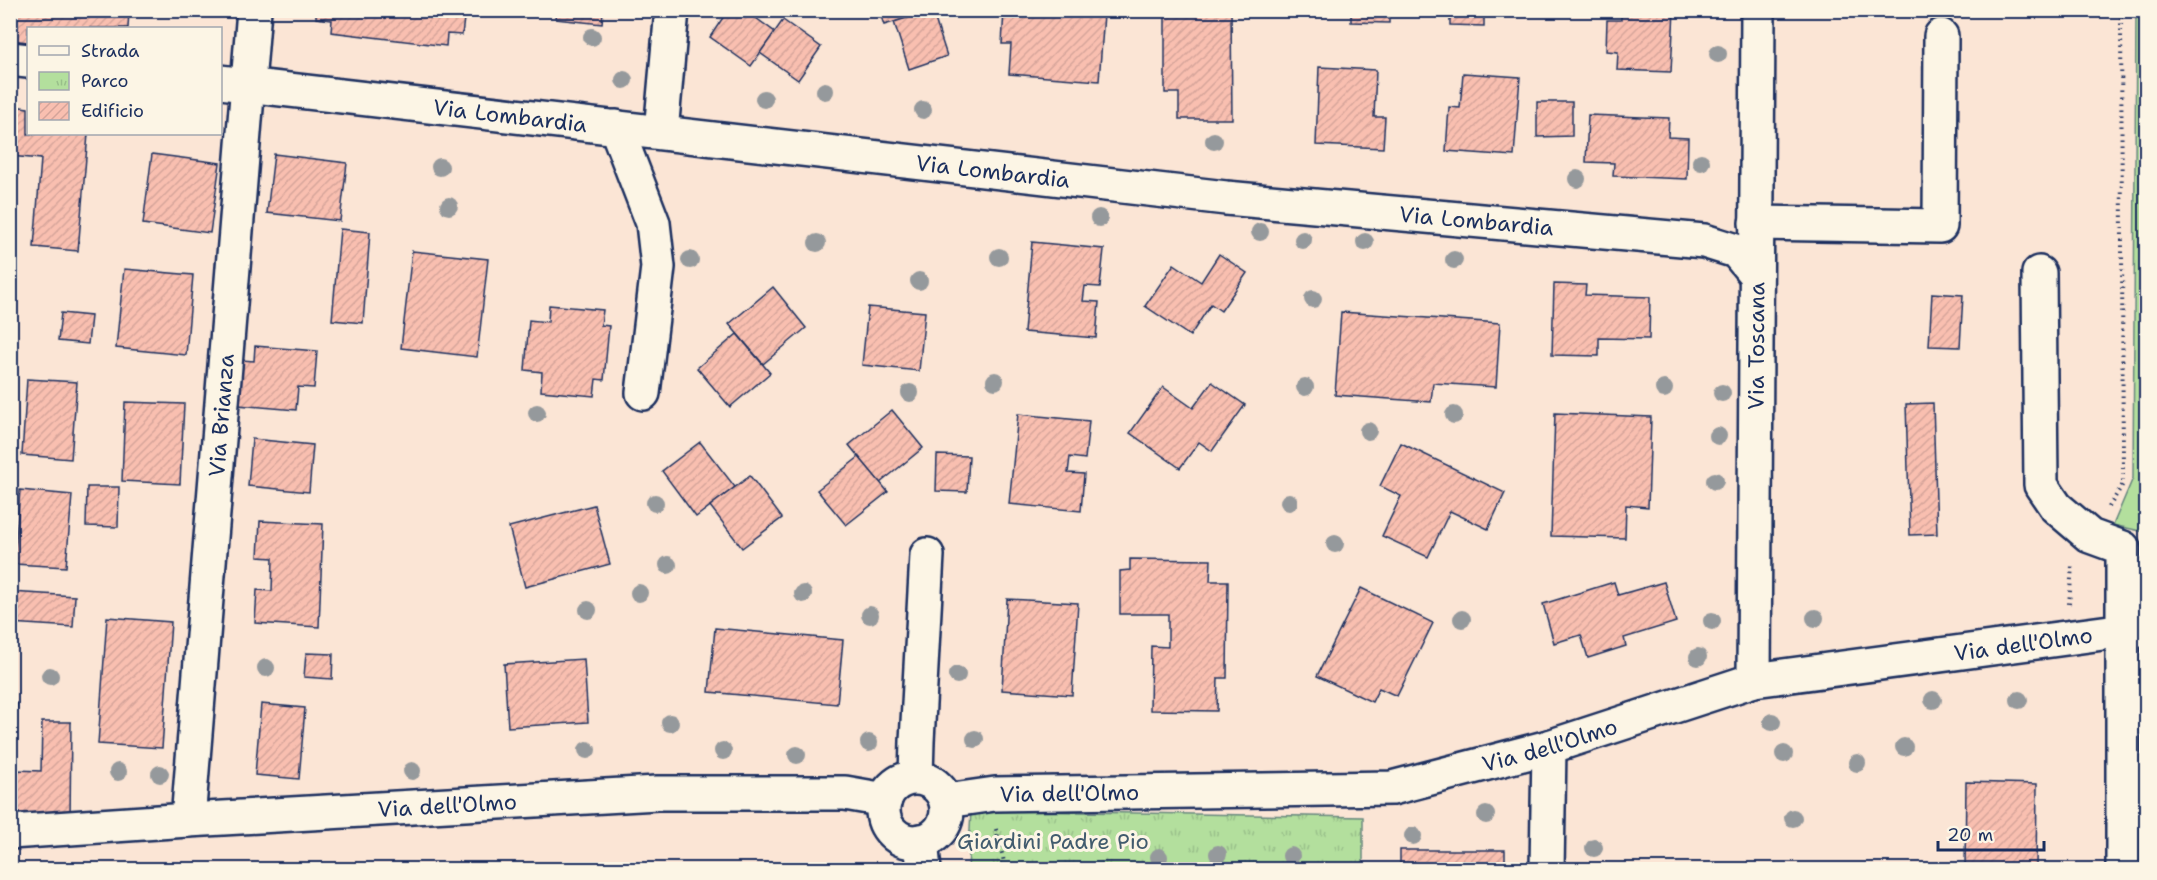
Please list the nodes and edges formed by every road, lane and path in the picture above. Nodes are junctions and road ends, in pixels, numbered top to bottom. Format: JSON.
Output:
{"nodes":[{"id":1,"x":254,"y":10,"type":"edge"},
{"id":2,"x":672,"y":10,"type":"edge"},
{"id":3,"x":1758,"y":10,"type":"edge"},
{"id":4,"x":2121,"y":10,"type":"edge"},
{"id":5,"x":1941,"y":36,"type":"dead end"},
{"id":6,"x":10,"y":59,"type":"edge"},
{"id":7,"x":27,"y":61,"type":"edge"},
{"id":8,"x":234,"y":83,"type":"edge"},
{"id":9,"x":616,"y":127,"type":"junction"},
{"id":10,"x":661,"y":132,"type":"junction"},
{"id":11,"x":1756,"y":223,"type":"junction"},
{"id":12,"x":2039,"y":273,"type":"dead end"},
{"id":13,"x":1755,"y":274,"type":"junction"},
{"id":14,"x":643,"y":393,"type":"dead end"},
{"id":15,"x":2090,"y":536,"type":"junction"},
{"id":16,"x":927,"y":555,"type":"dead end"},
{"id":17,"x":2136,"y":630,"type":"edge"},
{"id":18,"x":2066,"y":638,"type":"junction"},
{"id":19,"x":1754,"y":680,"type":"junction"},
{"id":20,"x":1549,"y":747,"type":"junction"},
{"id":21,"x":916,"y":777,"type":"junction"},
{"id":22,"x":995,"y":794,"type":"junction"},
{"id":23,"x":885,"y":800,"type":"junction"},
{"id":24,"x":946,"y":801,"type":"junction"},
{"id":25,"x":188,"y":820,"type":"junction"},
{"id":26,"x":10,"y":832,"type":"edge"},
{"id":27,"x":922,"y":855,"type":"edge"},
{"id":28,"x":1006,"y":870,"type":"edge"},
{"id":29,"x":1547,"y":870,"type":"edge"},
{"id":30,"x":2122,"y":870,"type":"edge"}],
"edges":[{"from":1,"to":8,"type":"street","name":"Via Brianza"},
{"from":2,"to":10,"type":"street"},
{"from":3,"to":11,"type":"street","name":"Via Toscana"},
{"from":4,"to":15,"type":"path"},
{"from":5,"to":11,"type":"street"},
{"from":6,"to":7,"type":"street"},
{"from":8,"to":9,"type":"street","name":"Via Lombardia"},
{"from":8,"to":25,"type":"street","name":"Via Brianza"},
{"from":9,"to":10,"type":"street","name":"Via Lombardia"},
{"from":9,"to":14,"type":"street"},
{"from":10,"to":13,"type":"street","name":"Via Lombardia"},
{"from":11,"to":13,"type":"street","name":"Via Toscana"},
{"from":12,"to":15,"type":"street"},
{"from":13,"to":19,"type":"street","name":"Via Toscana"},
{"from":15,"to":17,"type":"street"},
{"from":15,"to":18,"type":"path"},
{"from":16,"to":21,"type":"street"},
{"from":17,"to":18,"type":"street","name":"Via dell'Olmo"},
{"from":17,"to":30,"type":"street"},
{"from":18,"to":19,"type":"street","name":"Via dell'Olmo"},
{"from":19,"to":20,"type":"street","name":"Via dell'Olmo"},
{"from":20,"to":22,"type":"street","name":"Via dell'Olmo"},
{"from":20,"to":29,"type":"street"},
{"from":21,"to":23,"type":"street"},
{"from":21,"to":24,"type":"street"},
{"from":22,"to":24,"type":"street","name":"Via dell'Olmo"},
{"from":22,"to":28,"type":"path"},
{"from":23,"to":25,"type":"street","name":"Via dell'Olmo"},
{"from":23,"to":27,"type":"street"},
{"from":24,"to":27,"type":"street"},
{"from":25,"to":26,"type":"street","name":"Via dell'Olmo"}]}
